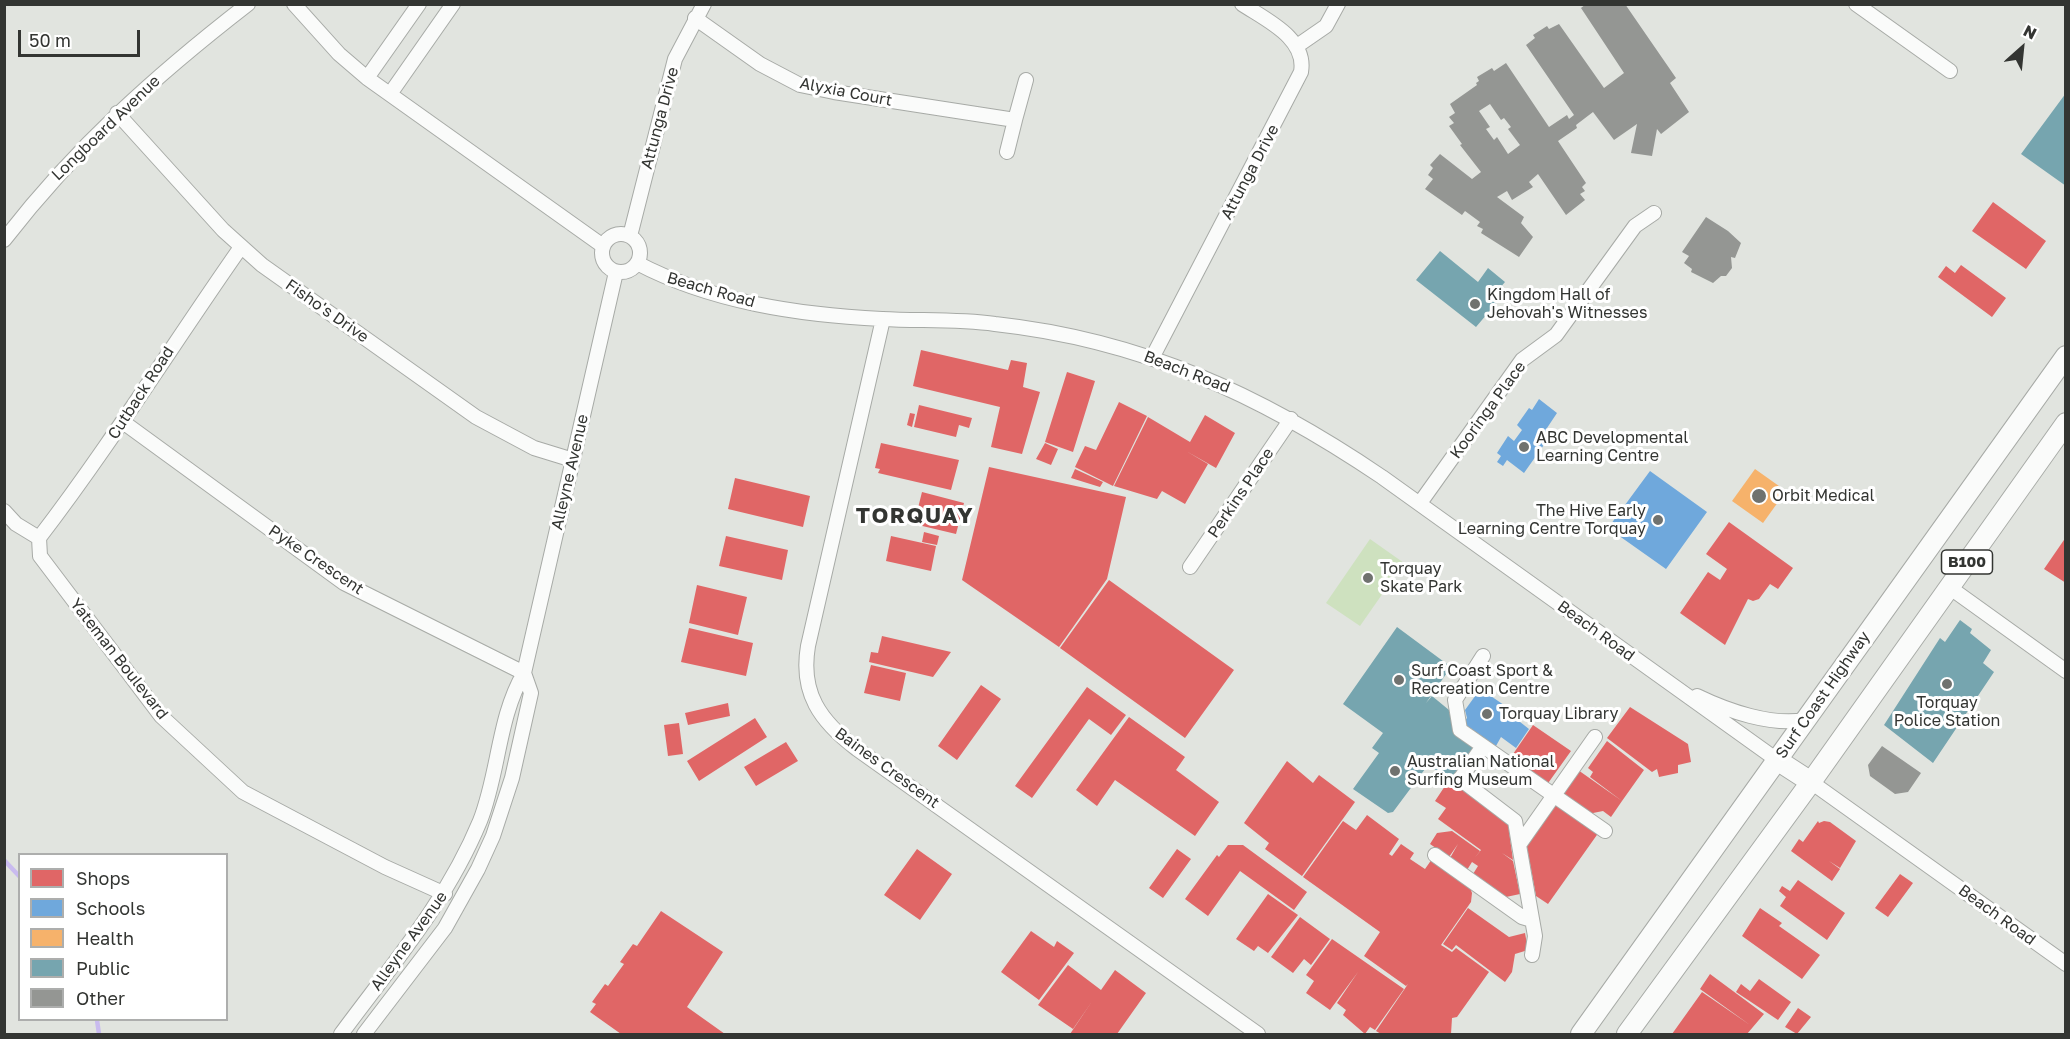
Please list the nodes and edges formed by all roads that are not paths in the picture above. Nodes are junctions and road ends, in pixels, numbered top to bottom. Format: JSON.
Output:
{"nodes":[{"id":1,"x":248,"y":4,"type":"edge"},
{"id":2,"x":294,"y":4,"type":"edge"},
{"id":3,"x":418,"y":4,"type":"edge"},
{"id":4,"x":453,"y":4,"type":"edge"},
{"id":5,"x":704,"y":4,"type":"edge"},
{"id":6,"x":1242,"y":4,"type":"edge"},
{"id":7,"x":1338,"y":4,"type":"edge"},
{"id":8,"x":1856,"y":4,"type":"edge"},
{"id":9,"x":696,"y":18,"type":"junction"},
{"id":10,"x":1298,"y":46,"type":"junction"},
{"id":11,"x":1950,"y":71,"type":"dead end"},
{"id":12,"x":367,"y":78,"type":"junction"},
{"id":13,"x":1026,"y":80,"type":"dead end"},
{"id":14,"x":390,"y":94,"type":"junction"},
{"id":15,"x":117,"y":113,"type":"junction"},
{"id":16,"x":1015,"y":120,"type":"junction"},
{"id":17,"x":1007,"y":152,"type":"dead end"},
{"id":18,"x":1654,"y":213,"type":"dead end"},
{"id":19,"x":630,"y":236,"type":"junction"},
{"id":20,"x":4,"y":240,"type":"edge"},
{"id":21,"x":603,"y":246,"type":"junction"},
{"id":22,"x":241,"y":248,"type":"junction"},
{"id":23,"x":637,"y":263,"type":"junction"},
{"id":24,"x":616,"y":272,"type":"junction"},
{"id":25,"x":883,"y":319,"type":"junction"},
{"id":26,"x":2066,"y":356,"type":"edge"},
{"id":27,"x":1152,"y":358,"type":"junction"},
{"id":28,"x":1291,"y":419,"type":"junction"},
{"id":29,"x":123,"y":422,"type":"junction"},
{"id":30,"x":2066,"y":423,"type":"edge"},
{"id":31,"x":573,"y":460,"type":"junction"},
{"id":32,"x":1420,"y":503,"type":"junction"},
{"id":33,"x":4,"y":511,"type":"edge"},
{"id":34,"x":39,"y":538,"type":"junction"},
{"id":35,"x":1190,"y":567,"type":"dead end"},
{"id":36,"x":1949,"y":587,"type":"junction"},
{"id":37,"x":1483,"y":656,"type":"dead end"},
{"id":38,"x":2066,"y":671,"type":"edge"},
{"id":39,"x":524,"y":673,"type":"junction"},
{"id":40,"x":1661,"y":677,"type":"junction"},
{"id":41,"x":1805,"y":720,"type":"junction"},
{"id":42,"x":1595,"y":737,"type":"dead end"},
{"id":43,"x":1483,"y":746,"type":"junction"},
{"id":44,"x":1778,"y":760,"type":"junction"},
{"id":45,"x":1811,"y":782,"type":"junction"},
{"id":46,"x":1554,"y":795,"type":"junction"},
{"id":47,"x":1605,"y":831,"type":"dead end"},
{"id":48,"x":1519,"y":844,"type":"junction"},
{"id":49,"x":1435,"y":855,"type":"dead end"},
{"id":50,"x":444,"y":894,"type":"junction"},
{"id":51,"x":1532,"y":920,"type":"junction"},
{"id":52,"x":1532,"y":955,"type":"dead end"},
{"id":53,"x":2066,"y":964,"type":"edge"},
{"id":54,"x":341,"y":1035,"type":"edge"},
{"id":55,"x":364,"y":1035,"type":"edge"},
{"id":56,"x":1258,"y":1035,"type":"edge"},
{"id":57,"x":1581,"y":1035,"type":"edge"},
{"id":58,"x":1627,"y":1035,"type":"edge"}],
"edges":[{"from":1,"to":15,"type":"street","name":"Longboard Avenue"},
{"from":2,"to":12,"type":"street"},
{"from":3,"to":12,"type":"street"},
{"from":4,"to":14,"type":"street"},
{"from":5,"to":9,"type":"street","name":"Attunga Drive"},
{"from":6,"to":10,"type":"street"},
{"from":7,"to":10,"type":"street"},
{"from":8,"to":11,"type":"street"},
{"from":9,"to":16,"type":"street","name":"Alyxia Court"},
{"from":9,"to":19,"type":"street","name":"Attunga Drive"},
{"from":10,"to":27,"type":"street","name":"Attunga Drive"},
{"from":12,"to":14,"type":"street"},
{"from":13,"to":16,"type":"street"},
{"from":14,"to":21,"type":"street"},
{"from":15,"to":20,"type":"street","name":"Longboard Avenue"},
{"from":15,"to":22,"type":"street","name":"Fisho's Drive"},
{"from":16,"to":17,"type":"street"},
{"from":18,"to":32,"type":"street","name":"Kooringa Place"},
{"from":19,"to":21,"type":"street"},
{"from":19,"to":23,"type":"street"},
{"from":21,"to":24,"type":"street"},
{"from":22,"to":29,"type":"street","name":"Cutback Road"},
{"from":22,"to":31,"type":"street","name":"Fisho's Drive"},
{"from":23,"to":24,"type":"street"},
{"from":23,"to":25,"type":"street","name":"Beach Road"},
{"from":24,"to":31,"type":"street","name":"Alleyne Avenue"},
{"from":25,"to":27,"type":"street","name":"Beach Road"},
{"from":25,"to":56,"type":"street","name":"Baines Crescent"},
{"from":26,"to":41,"type":"main road","name":"Surf Coast Highway","number":"B100"},
{"from":27,"to":28,"type":"street","name":"Beach Road"},
{"from":28,"to":32,"type":"street","name":"Beach Road"},
{"from":28,"to":35,"type":"street","name":"Perkins Place"},
{"from":29,"to":34,"type":"street","name":"Cutback Road"},
{"from":29,"to":39,"type":"street","name":"Pyke Crescent"},
{"from":30,"to":36,"type":"main road","number":"B100"},
{"from":31,"to":39,"type":"street","name":"Alleyne Avenue"},
{"from":32,"to":40,"type":"street","name":"Beach Road"},
{"from":33,"to":34,"type":"street"},
{"from":34,"to":50,"type":"street","name":"Yateman Boulevard"},
{"from":36,"to":38,"type":"street"},
{"from":36,"to":45,"type":"main road","number":"B100"},
{"from":37,"to":43,"type":"street"},
{"from":39,"to":50,"type":"street","name":"Alleyne Avenue"},
{"from":39,"to":55,"type":"street","name":"Alleyne Avenue"},
{"from":40,"to":41,"type":"street","name":"Beach Road"},
{"from":40,"to":44,"type":"street","name":"Beach Road"},
{"from":41,"to":44,"type":"main road","name":"Surf Coast Highway","number":"B100"},
{"from":42,"to":46,"type":"street"},
{"from":43,"to":46,"type":"street"},
{"from":43,"to":48,"type":"street"},
{"from":44,"to":45,"type":"main road"},
{"from":44,"to":57,"type":"main road","name":"Surf Coast Highway","number":"B100"},
{"from":45,"to":53,"type":"street","name":"Beach Road"},
{"from":45,"to":58,"type":"main road","number":"B100"},
{"from":46,"to":47,"type":"street"},
{"from":46,"to":48,"type":"street"},
{"from":48,"to":51,"type":"street"},
{"from":49,"to":51,"type":"street"},
{"from":50,"to":54,"type":"street","name":"Alleyne Avenue"},
{"from":51,"to":52,"type":"street"}]}
